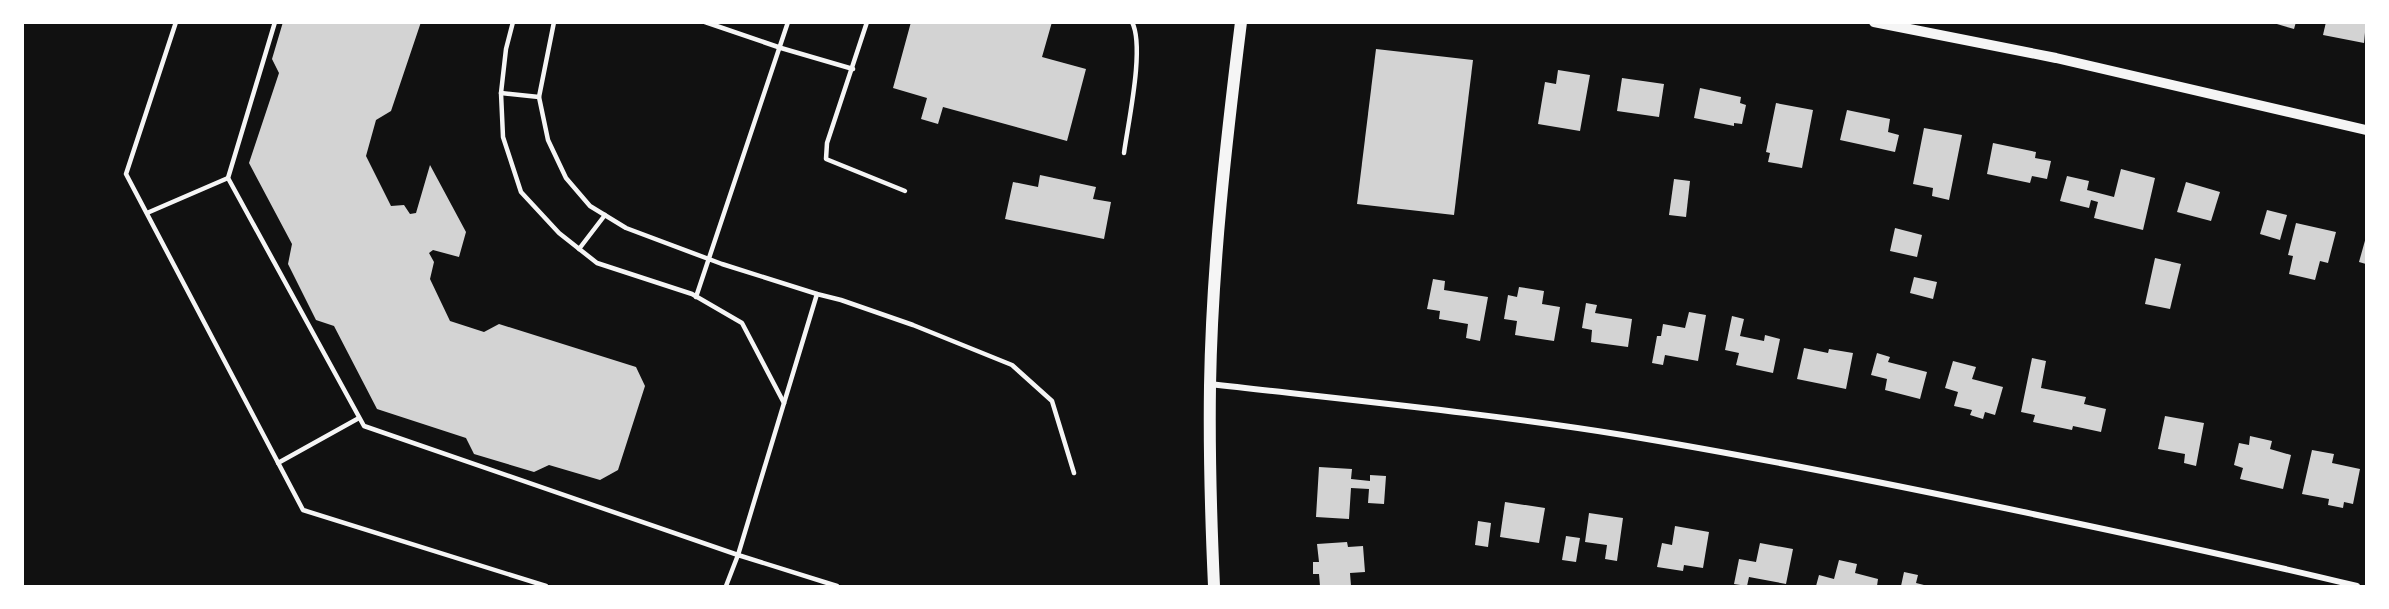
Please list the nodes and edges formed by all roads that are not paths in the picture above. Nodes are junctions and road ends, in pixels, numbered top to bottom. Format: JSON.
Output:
{"nodes":[{"id":1,"x":176,"y":22,"type":"edge"},
{"id":2,"x":275,"y":22,"type":"edge"},
{"id":3,"x":513,"y":22,"type":"edge"},
{"id":4,"x":554,"y":22,"type":"edge"},
{"id":5,"x":705,"y":22,"type":"edge"},
{"id":6,"x":788,"y":22,"type":"edge"},
{"id":7,"x":867,"y":22,"type":"edge"},
{"id":8,"x":1132,"y":22,"type":"edge"},
{"id":9,"x":1241,"y":22,"type":"edge"},
{"id":10,"x":1874,"y":22,"type":"edge"},
{"id":11,"x":781,"y":48,"type":"junction"},
{"id":12,"x":852,"y":69,"type":"junction"},
{"id":13,"x":501,"y":93,"type":"junction"},
{"id":14,"x":540,"y":97,"type":"junction"},
{"id":15,"x":2367,"y":129,"type":"edge"},
{"id":16,"x":1124,"y":153,"type":"dead end"},
{"id":17,"x":228,"y":178,"type":"junction"},
{"id":18,"x":905,"y":191,"type":"dead end"},
{"id":19,"x":147,"y":213,"type":"junction"},
{"id":20,"x":605,"y":215,"type":"junction"},
{"id":21,"x":579,"y":249,"type":"junction"},
{"id":22,"x":710,"y":259,"type":"junction"},
{"id":23,"x":817,"y":294,"type":"junction"},
{"id":24,"x":696,"y":297,"type":"junction"},
{"id":25,"x":1210,"y":384,"type":"junction"},
{"id":26,"x":784,"y":402,"type":"junction"},
{"id":27,"x":359,"y":418,"type":"junction"},
{"id":28,"x":278,"y":463,"type":"junction"},
{"id":29,"x":1074,"y":474,"type":"dead end"},
{"id":30,"x":738,"y":555,"type":"junction"},
{"id":31,"x":546,"y":586,"type":"edge"},
{"id":32,"x":726,"y":586,"type":"edge"},
{"id":33,"x":837,"y":586,"type":"edge"},
{"id":34,"x":1214,"y":586,"type":"edge"},
{"id":35,"x":2357,"y":586,"type":"edge"}],
"edges":[{"from":1,"to":19,"type":"lane"},
{"from":2,"to":17,"type":"lane"},
{"from":3,"to":13,"type":"lane"},
{"from":4,"to":14,"type":"lane"},
{"from":5,"to":11,"type":"lane"},
{"from":6,"to":11,"type":"lane"},
{"from":7,"to":12,"type":"lane"},
{"from":8,"to":16,"type":"lane"},
{"from":9,"to":25,"type":"main road"},
{"from":10,"to":15,"type":"street"},
{"from":11,"to":12,"type":"lane"},
{"from":11,"to":22,"type":"lane"},
{"from":12,"to":18,"type":"lane"},
{"from":13,"to":14,"type":"lane"},
{"from":13,"to":21,"type":"lane"},
{"from":14,"to":20,"type":"lane"},
{"from":17,"to":19,"type":"lane"},
{"from":17,"to":27,"type":"lane"},
{"from":19,"to":28,"type":"lane"},
{"from":20,"to":21,"type":"lane"},
{"from":20,"to":22,"type":"lane"},
{"from":21,"to":24,"type":"lane"},
{"from":22,"to":23,"type":"lane"},
{"from":22,"to":24,"type":"lane"},
{"from":23,"to":26,"type":"lane"},
{"from":23,"to":29,"type":"lane"},
{"from":24,"to":26,"type":"lane"},
{"from":25,"to":34,"type":"main road"},
{"from":25,"to":35,"type":"street"},
{"from":26,"to":30,"type":"lane"},
{"from":27,"to":28,"type":"lane"},
{"from":27,"to":30,"type":"lane"},
{"from":28,"to":31,"type":"lane"},
{"from":30,"to":32,"type":"lane"},
{"from":30,"to":33,"type":"lane"}]}
